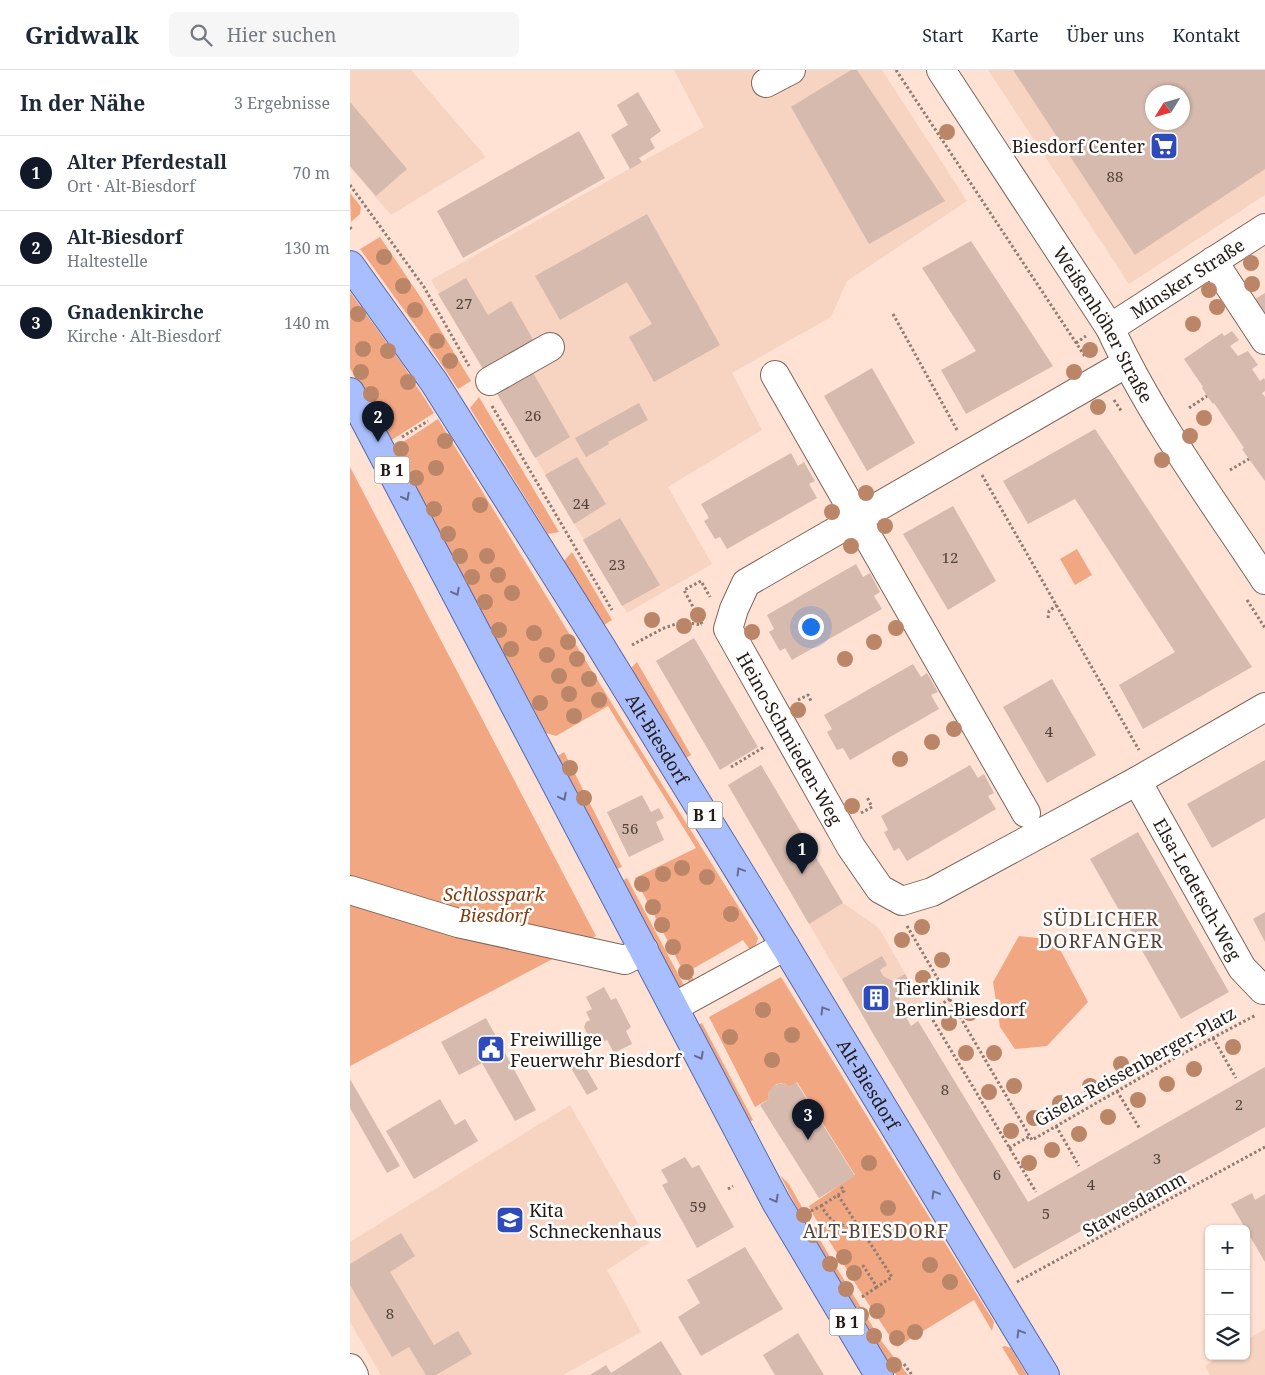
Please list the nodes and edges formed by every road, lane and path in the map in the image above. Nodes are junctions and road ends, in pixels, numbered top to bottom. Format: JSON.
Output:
{"nodes":[{"id":1,"x":791,"y":70,"type":"edge"},
{"id":2,"x":896,"y":70,"type":"edge"},
{"id":3,"x":941,"y":70,"type":"edge"},
{"id":4,"x":766,"y":83,"type":"dead end"},
{"id":5,"x":350,"y":185,"type":"edge"},
{"id":6,"x":1265,"y":228,"type":"edge"},
{"id":7,"x":393,"y":243,"type":"dead end"},
{"id":8,"x":1213,"y":261,"type":"junction"},
{"id":9,"x":350,"y":265,"type":"edge"},
{"id":10,"x":893,"y":314,"type":"dead end"},
{"id":11,"x":1110,"y":328,"type":"junction"},
{"id":12,"x":1265,"y":340,"type":"edge"},
{"id":13,"x":550,"y":347,"type":"dead end"},
{"id":14,"x":1126,"y":363,"type":"junction"},
{"id":15,"x":775,"y":375,"type":"dead end"},
{"id":16,"x":1100,"y":378,"type":"junction"},
{"id":17,"x":490,"y":382,"type":"dead end"},
{"id":18,"x":350,"y":392,"type":"edge"},
{"id":19,"x":1207,"y":396,"type":"dead end"},
{"id":20,"x":1190,"y":408,"type":"dead end"},
{"id":21,"x":1127,"y":419,"type":"dead end"},
{"id":22,"x":428,"y":420,"type":"dead end"},
{"id":23,"x":399,"y":439,"type":"dead end"},
{"id":24,"x":970,"y":453,"type":"junction"},
{"id":25,"x":1249,"y":459,"type":"dead end"},
{"id":26,"x":1230,"y":470,"type":"dead end"},
{"id":27,"x":857,"y":519,"type":"junction"},
{"id":28,"x":1254,"y":588,"type":"edge"},
{"id":29,"x":711,"y":598,"type":"dead end"},
{"id":30,"x":1057,"y":605,"type":"junction"},
{"id":31,"x":1048,"y":618,"type":"dead end"},
{"id":32,"x":1265,"y":628,"type":"edge"},
{"id":33,"x":632,"y":645,"type":"dead end"},
{"id":34,"x":1265,"y":706,"type":"edge"},
{"id":35,"x":1144,"y":777,"type":"junction"},
{"id":36,"x":1026,"y":813,"type":"dead end"},
{"id":37,"x":350,"y":890,"type":"edge"},
{"id":38,"x":902,"y":901,"type":"junction"},
{"id":39,"x":785,"y":946,"type":"junction"},
{"id":40,"x":644,"y":950,"type":"junction"},
{"id":41,"x":1264,"y":990,"type":"edge"},
{"id":42,"x":950,"y":999,"type":"junction"},
{"id":43,"x":674,"y":1007,"type":"junction"},
{"id":44,"x":1213,"y":1038,"type":"junction"},
{"id":45,"x":1236,"y":1078,"type":"dead end"},
{"id":46,"x":1117,"y":1091,"type":"junction"},
{"id":47,"x":1056,"y":1126,"type":"junction"},
{"id":48,"x":1140,"y":1129,"type":"dead end"},
{"id":49,"x":1030,"y":1136,"type":"junction"},
{"id":50,"x":1265,"y":1147,"type":"edge"},
{"id":51,"x":1009,"y":1148,"type":"junction"},
{"id":52,"x":1079,"y":1166,"type":"dead end"},
{"id":53,"x":840,"y":1185,"type":"dead end"},
{"id":54,"x":732,"y":1186,"type":"dead end"},
{"id":55,"x":728,"y":1189,"type":"dead end"},
{"id":56,"x":1036,"y":1192,"type":"dead end"},
{"id":57,"x":838,"y":1195,"type":"junction"},
{"id":58,"x":820,"y":1206,"type":"junction"},
{"id":59,"x":807,"y":1213,"type":"dead end"},
{"id":60,"x":859,"y":1226,"type":"junction"},
{"id":61,"x":862,"y":1264,"type":"dead end"},
{"id":62,"x":1016,"y":1283,"type":"dead end"},
{"id":63,"x":876,"y":1287,"type":"junction"},
{"id":64,"x":864,"y":1295,"type":"dead end"},
{"id":65,"x":350,"y":1368,"type":"edge"},
{"id":66,"x":354,"y":1375,"type":"edge"},
{"id":67,"x":879,"y":1375,"type":"edge"},
{"id":68,"x":1045,"y":1375,"type":"edge"}],
"edges":[{"from":1,"to":4,"type":"street"},
{"from":2,"to":16,"type":"path"},
{"from":3,"to":11,"type":"street","name":"Weißenhöher Straße"},
{"from":5,"to":7,"type":"path"},
{"from":6,"to":8,"type":"street","name":"Minsker Straße"},
{"from":8,"to":11,"type":"street","name":"Minsker Straße"},
{"from":8,"to":12,"type":"street"},
{"from":39,"to":9,"type":"main road","name":"Alt-Biesdorf","number":"B 1","one_way":true},
{"from":10,"to":24,"type":"path"},
{"from":11,"to":14,"type":"street","name":"Weißenhöher Straße"},
{"from":13,"to":17,"type":"street"},
{"from":14,"to":16,"type":"street","name":"Heino-Schmieden-Weg"},
{"from":14,"to":28,"type":"street","name":"Weißenhöher Straße"},
{"from":15,"to":27,"type":"street"},
{"from":16,"to":21,"type":"path"},
{"from":16,"to":24,"type":"street","name":"Heino-Schmieden-Weg"},
{"from":18,"to":40,"type":"main road","number":"B 1","one_way":true},
{"from":19,"to":20,"type":"path"},
{"from":22,"to":23,"type":"path"},
{"from":24,"to":27,"type":"street","name":"Heino-Schmieden-Weg"},
{"from":24,"to":30,"type":"path"},
{"from":25,"to":26,"type":"path"},
{"from":27,"to":36,"type":"street"},
{"from":27,"to":38,"type":"street","name":"Heino-Schmieden-Weg"},
{"from":28,"to":32,"type":"path"},
{"from":29,"to":33,"type":"path"},
{"from":30,"to":31,"type":"path"},
{"from":30,"to":35,"type":"path"},
{"from":34,"to":35,"type":"street"},
{"from":35,"to":38,"type":"street"},
{"from":35,"to":41,"type":"street","name":"Elsa-Ledetsch-Weg"},
{"from":37,"to":40,"type":"street"},
{"from":38,"to":42,"type":"path","name":"Gisela-Reissenberger-Platz"},
{"from":39,"to":43,"type":"street"},
{"from":68,"to":39,"type":"main road","name":"Alt-Biesdorf","number":"B 1","one_way":true},
{"from":40,"to":43,"type":"main road","number":"B 1"},
{"from":41,"to":44,"type":"path","name":"Gisela-Reissenberger-Platz"},
{"from":42,"to":49,"type":"path","name":"Gisela-Reissenberger-Platz"},
{"from":42,"to":51,"type":"path"},
{"from":43,"to":67,"type":"main road","number":"B 1","one_way":true},
{"from":44,"to":45,"type":"path"},
{"from":44,"to":46,"type":"path","name":"Gisela-Reissenberger-Platz"},
{"from":46,"to":47,"type":"path","name":"Gisela-Reissenberger-Platz"},
{"from":46,"to":48,"type":"path"},
{"from":47,"to":49,"type":"path","name":"Gisela-Reissenberger-Platz"},
{"from":47,"to":52,"type":"path"},
{"from":49,"to":51,"type":"path"},
{"from":50,"to":62,"type":"path","name":"Stawesdamm"},
{"from":51,"to":56,"type":"path"},
{"from":53,"to":57,"type":"path"},
{"from":54,"to":55,"type":"path"},
{"from":57,"to":58,"type":"path"},
{"from":57,"to":60,"type":"path"},
{"from":58,"to":59,"type":"path"},
{"from":58,"to":60,"type":"path"},
{"from":60,"to":63,"type":"path"},
{"from":61,"to":63,"type":"path"},
{"from":63,"to":64,"type":"path"},
{"from":65,"to":66,"type":"street"}]}
